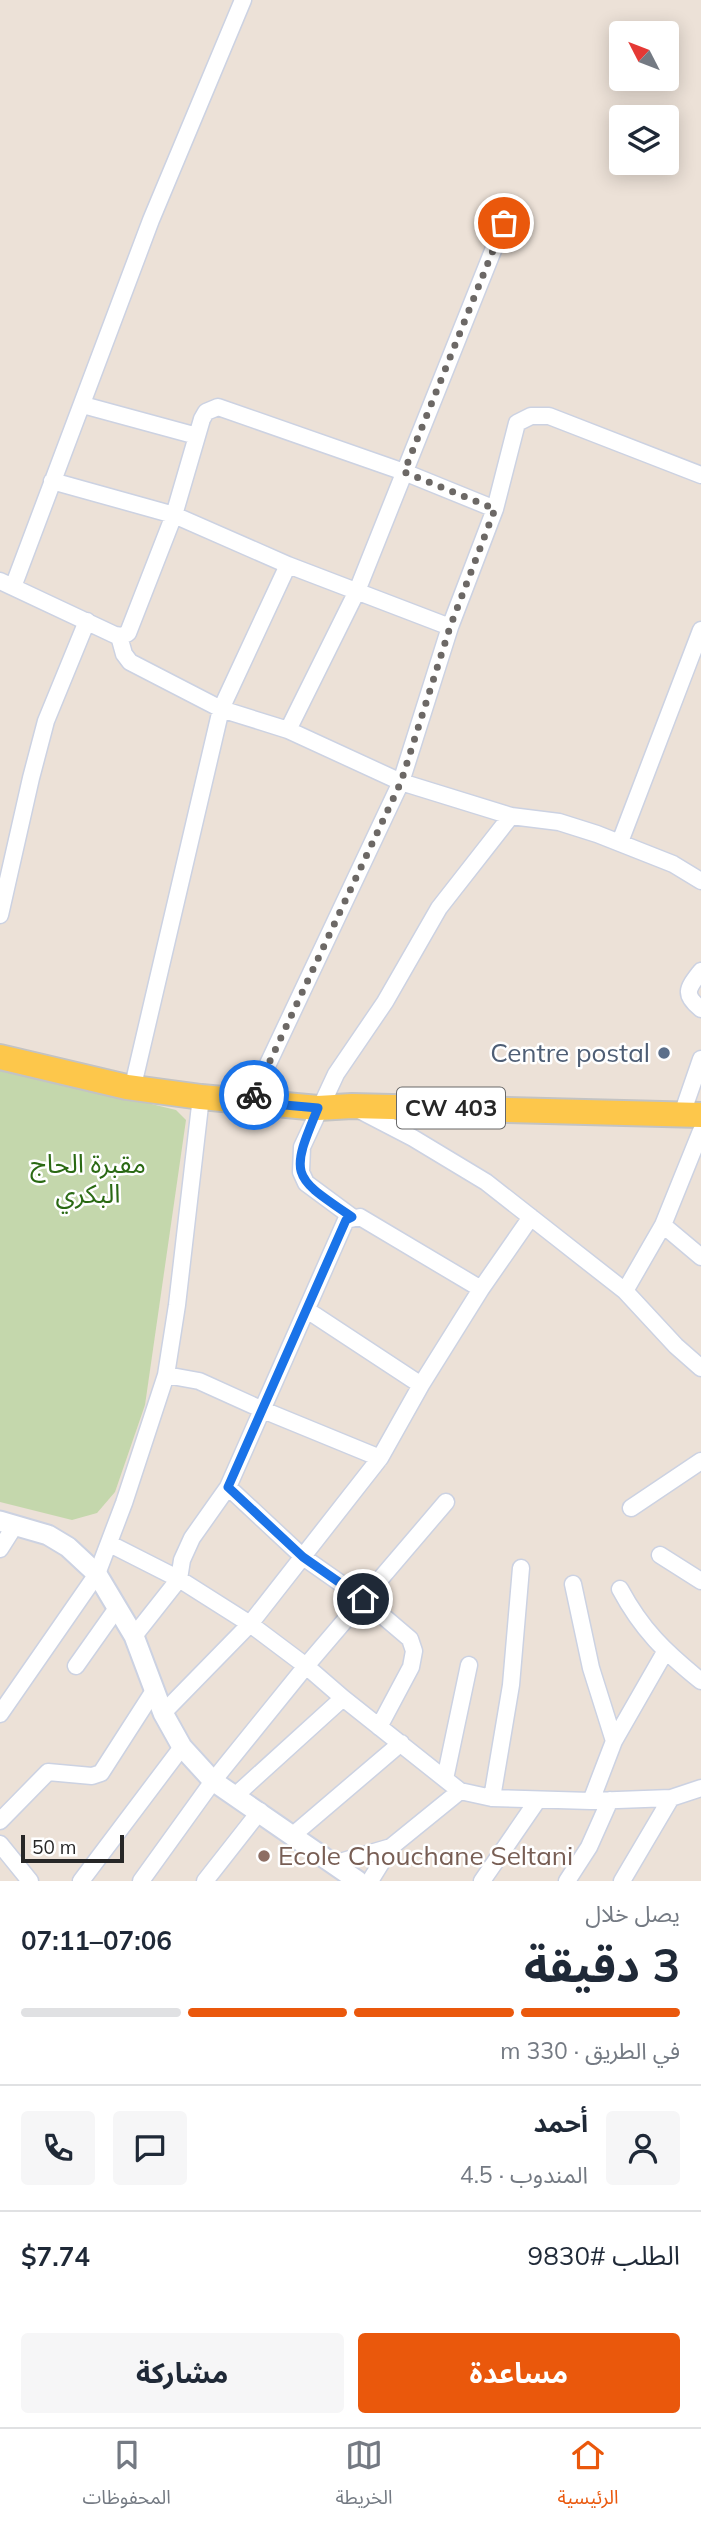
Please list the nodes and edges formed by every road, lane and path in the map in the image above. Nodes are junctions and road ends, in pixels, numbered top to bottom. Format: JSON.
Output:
{"nodes":[{"id":1,"x":243,"y":0,"type":"edge"},
{"id":2,"x":504,"y":223,"type":"dead end"},
{"id":3,"x":83,"y":405,"type":"junction"},
{"id":4,"x":197,"y":436,"type":"junction"},
{"id":5,"x":404,"y":472,"type":"junction"},
{"id":6,"x":701,"y":475,"type":"edge"},
{"id":7,"x":52,"y":481,"type":"junction"},
{"id":8,"x":495,"y":509,"type":"junction"},
{"id":9,"x":174,"y":515,"type":"junction"},
{"id":10,"x":288,"y":565,"type":"junction"},
{"id":11,"x":6,"y":584,"type":"edge"},
{"id":12,"x":357,"y":590,"type":"junction"},
{"id":13,"x":87,"y":621,"type":"junction"},
{"id":14,"x":450,"y":627,"type":"junction"},
{"id":15,"x":701,"y":630,"type":"edge"},
{"id":16,"x":119,"y":636,"type":"junction"},
{"id":17,"x":221,"y":709,"type":"junction"},
{"id":18,"x":288,"y":730,"type":"junction"},
{"id":19,"x":401,"y":782,"type":"junction"},
{"id":20,"x":511,"y":816,"type":"junction"},
{"id":21,"x":620,"y":842,"type":"junction"},
{"id":22,"x":701,"y":881,"type":"edge"},
{"id":23,"x":0,"y":915,"type":"edge"},
{"id":24,"x":701,"y":971,"type":"edge"},
{"id":25,"x":701,"y":1009,"type":"edge"},
{"id":26,"x":0,"y":1046,"type":"edge"},
{"id":27,"x":0,"y":1057,"type":"edge"},
{"id":28,"x":701,"y":1059,"type":"edge"},
{"id":29,"x":135,"y":1077,"type":"junction"},
{"id":30,"x":201,"y":1097,"type":"junction"},
{"id":31,"x":250,"y":1102,"type":"junction"},
{"id":32,"x":352,"y":1106,"type":"junction"},
{"id":33,"x":318,"y":1108,"type":"junction"},
{"id":34,"x":692,"y":1115,"type":"edge"},
{"id":35,"x":701,"y":1131,"type":"edge"},
{"id":36,"x":352,"y":1217,"type":"junction"},
{"id":37,"x":531,"y":1217,"type":"junction"},
{"id":38,"x":663,"y":1224,"type":"junction"},
{"id":39,"x":701,"y":1257,"type":"edge"},
{"id":40,"x":481,"y":1289,"type":"junction"},
{"id":41,"x":625,"y":1291,"type":"junction"},
{"id":42,"x":307,"y":1310,"type":"junction"},
{"id":43,"x":701,"y":1368,"type":"edge"},
{"id":44,"x":166,"y":1375,"type":"junction"},
{"id":45,"x":421,"y":1385,"type":"junction"},
{"id":46,"x":263,"y":1410,"type":"junction"},
{"id":47,"x":380,"y":1458,"type":"junction"},
{"id":48,"x":701,"y":1461,"type":"edge"},
{"id":49,"x":228,"y":1487,"type":"junction"},
{"id":50,"x":446,"y":1502,"type":"dead end"},
{"id":51,"x":631,"y":1508,"type":"dead end"},
{"id":52,"x":7,"y":1524,"type":"edge"},
{"id":53,"x":110,"y":1544,"type":"junction"},
{"id":54,"x":0,"y":1549,"type":"edge"},
{"id":55,"x":660,"y":1555,"type":"dead end"},
{"id":56,"x":303,"y":1557,"type":"junction"},
{"id":57,"x":521,"y":1568,"type":"dead end"},
{"id":58,"x":97,"y":1574,"type":"junction"},
{"id":59,"x":179,"y":1578,"type":"junction"},
{"id":60,"x":701,"y":1581,"type":"edge"},
{"id":61,"x":573,"y":1584,"type":"dead end"},
{"id":62,"x":620,"y":1588,"type":"dead end"},
{"id":63,"x":363,"y":1599,"type":"junction"},
{"id":64,"x":117,"y":1608,"type":"junction"},
{"id":65,"x":250,"y":1624,"type":"junction"},
{"id":66,"x":134,"y":1636,"type":"junction"},
{"id":67,"x":665,"y":1652,"type":"junction"},
{"id":68,"x":469,"y":1665,"type":"dead end"},
{"id":69,"x":76,"y":1666,"type":"dead end"},
{"id":70,"x":306,"y":1666,"type":"junction"},
{"id":71,"x":701,"y":1681,"type":"edge"},
{"id":72,"x":155,"y":1689,"type":"junction"},
{"id":73,"x":343,"y":1698,"type":"junction"},
{"id":74,"x":163,"y":1713,"type":"junction"},
{"id":75,"x":0,"y":1714,"type":"edge"},
{"id":76,"x":379,"y":1727,"type":"junction"},
{"id":77,"x":614,"y":1741,"type":"junction"},
{"id":78,"x":401,"y":1744,"type":"junction"},
{"id":79,"x":182,"y":1747,"type":"junction"},
{"id":80,"x":701,"y":1771,"type":"edge"},
{"id":81,"x":445,"y":1779,"type":"junction"},
{"id":82,"x":213,"y":1781,"type":"junction"},
{"id":83,"x":696,"y":1788,"type":"edge"},
{"id":84,"x":460,"y":1791,"type":"junction"},
{"id":85,"x":236,"y":1795,"type":"junction"},
{"id":86,"x":492,"y":1797,"type":"junction"},
{"id":87,"x":671,"y":1798,"type":"junction"},
{"id":88,"x":610,"y":1800,"type":"junction"},
{"id":89,"x":537,"y":1801,"type":"junction"},
{"id":90,"x":591,"y":1801,"type":"junction"},
{"id":91,"x":260,"y":1811,"type":"junction"},
{"id":92,"x":0,"y":1821,"type":"edge"},
{"id":93,"x":293,"y":1835,"type":"junction"},
{"id":94,"x":0,"y":1844,"type":"edge"},
{"id":95,"x":391,"y":1847,"type":"junction"},
{"id":96,"x":333,"y":1864,"type":"junction"},
{"id":97,"x":30,"y":1881,"type":"edge"},
{"id":98,"x":81,"y":1881,"type":"edge"},
{"id":99,"x":141,"y":1881,"type":"edge"},
{"id":100,"x":205,"y":1881,"type":"edge"},
{"id":101,"x":358,"y":1881,"type":"edge"},
{"id":102,"x":370,"y":1881,"type":"edge"},
{"id":103,"x":482,"y":1881,"type":"edge"},
{"id":104,"x":567,"y":1881,"type":"edge"},
{"id":105,"x":622,"y":1881,"type":"edge"}],
"edges":[{"from":1,"to":3,"type":"street"},
{"from":2,"to":5,"type":"street"},
{"from":3,"to":4,"type":"street"},
{"from":3,"to":7,"type":"street"},
{"from":4,"to":5,"type":"street"},
{"from":4,"to":9,"type":"street"},
{"from":5,"to":8,"type":"street"},
{"from":5,"to":12,"type":"street"},
{"from":6,"to":8,"type":"street"},
{"from":7,"to":9,"type":"street"},
{"from":7,"to":11,"type":"street"},
{"from":8,"to":14,"type":"street"},
{"from":9,"to":10,"type":"street"},
{"from":9,"to":16,"type":"street"},
{"from":10,"to":12,"type":"street"},
{"from":10,"to":17,"type":"street"},
{"from":11,"to":13,"type":"street"},
{"from":12,"to":14,"type":"street"},
{"from":12,"to":18,"type":"street"},
{"from":13,"to":16,"type":"street"},
{"from":13,"to":23,"type":"street"},
{"from":14,"to":19,"type":"street"},
{"from":15,"to":21,"type":"street"},
{"from":16,"to":17,"type":"street"},
{"from":17,"to":18,"type":"street"},
{"from":17,"to":29,"type":"street"},
{"from":18,"to":19,"type":"street"},
{"from":19,"to":20,"type":"street"},
{"from":19,"to":31,"type":"street"},
{"from":20,"to":21,"type":"street"},
{"from":20,"to":33,"type":"street"},
{"from":21,"to":22,"type":"street"},
{"from":24,"to":25,"type":"street"},
{"from":26,"to":29,"type":"main road","number":"CW 403"},
{"from":27,"to":30,"type":"main road","number":"CW 403"},
{"from":28,"to":34,"type":"street"},
{"from":29,"to":30,"type":"main road","number":"CW 403"},
{"from":30,"to":31,"type":"main road","number":"CW 403"},
{"from":30,"to":44,"type":"street"},
{"from":31,"to":33,"type":"main road","number":"CW 403"},
{"from":32,"to":33,"type":"main road","number":"CW 403"},
{"from":32,"to":34,"type":"main road","number":"CW 403"},
{"from":32,"to":37,"type":"street"},
{"from":33,"to":36,"type":"street"},
{"from":35,"to":38,"type":"street"},
{"from":36,"to":40,"type":"street"},
{"from":36,"to":42,"type":"street"},
{"from":37,"to":40,"type":"street"},
{"from":37,"to":41,"type":"street"},
{"from":38,"to":39,"type":"street"},
{"from":38,"to":41,"type":"street"},
{"from":40,"to":45,"type":"street"},
{"from":41,"to":43,"type":"street"},
{"from":42,"to":45,"type":"street"},
{"from":42,"to":46,"type":"street"},
{"from":44,"to":46,"type":"street"},
{"from":44,"to":53,"type":"street"},
{"from":45,"to":47,"type":"street"},
{"from":46,"to":47,"type":"street"},
{"from":46,"to":49,"type":"street"},
{"from":47,"to":56,"type":"street"},
{"from":48,"to":51,"type":"street"},
{"from":49,"to":56,"type":"street"},
{"from":49,"to":59,"type":"street"},
{"from":50,"to":63,"type":"street"},
{"from":52,"to":54,"type":"street"},
{"from":52,"to":58,"type":"street"},
{"from":53,"to":58,"type":"street"},
{"from":53,"to":59,"type":"street"},
{"from":55,"to":60,"type":"street"},
{"from":56,"to":63,"type":"street"},
{"from":56,"to":65,"type":"street"},
{"from":57,"to":86,"type":"street"},
{"from":58,"to":64,"type":"street"},
{"from":58,"to":75,"type":"street"},
{"from":59,"to":65,"type":"street"},
{"from":59,"to":66,"type":"street"},
{"from":61,"to":77,"type":"street"},
{"from":62,"to":67,"type":"street"},
{"from":63,"to":70,"type":"street"},
{"from":63,"to":76,"type":"street"},
{"from":64,"to":66,"type":"street"},
{"from":64,"to":69,"type":"street"},
{"from":65,"to":70,"type":"street"},
{"from":65,"to":74,"type":"street"},
{"from":66,"to":72,"type":"street"},
{"from":67,"to":71,"type":"street"},
{"from":67,"to":77,"type":"street"},
{"from":68,"to":81,"type":"street"},
{"from":70,"to":73,"type":"street"},
{"from":70,"to":82,"type":"street"},
{"from":72,"to":74,"type":"street"},
{"from":72,"to":92,"type":"street"},
{"from":73,"to":76,"type":"street"},
{"from":73,"to":85,"type":"street"},
{"from":74,"to":79,"type":"street"},
{"from":76,"to":78,"type":"street"},
{"from":77,"to":90,"type":"street"},
{"from":78,"to":81,"type":"street"},
{"from":78,"to":93,"type":"street"},
{"from":79,"to":82,"type":"street"},
{"from":79,"to":98,"type":"street"},
{"from":80,"to":83,"type":"street"},
{"from":81,"to":84,"type":"street"},
{"from":82,"to":85,"type":"street"},
{"from":82,"to":99,"type":"street"},
{"from":83,"to":87,"type":"street"},
{"from":84,"to":86,"type":"street"},
{"from":84,"to":95,"type":"street"},
{"from":85,"to":91,"type":"street"},
{"from":86,"to":89,"type":"street"},
{"from":87,"to":88,"type":"street"},
{"from":87,"to":105,"type":"street"},
{"from":88,"to":90,"type":"street"},
{"from":88,"to":104,"type":"street"},
{"from":89,"to":90,"type":"street"},
{"from":89,"to":103,"type":"street"},
{"from":91,"to":93,"type":"street"},
{"from":91,"to":100,"type":"street"},
{"from":93,"to":96,"type":"street"},
{"from":94,"to":97,"type":"street"},
{"from":95,"to":96,"type":"street"},
{"from":95,"to":102,"type":"street"},
{"from":96,"to":101,"type":"street"}]}
